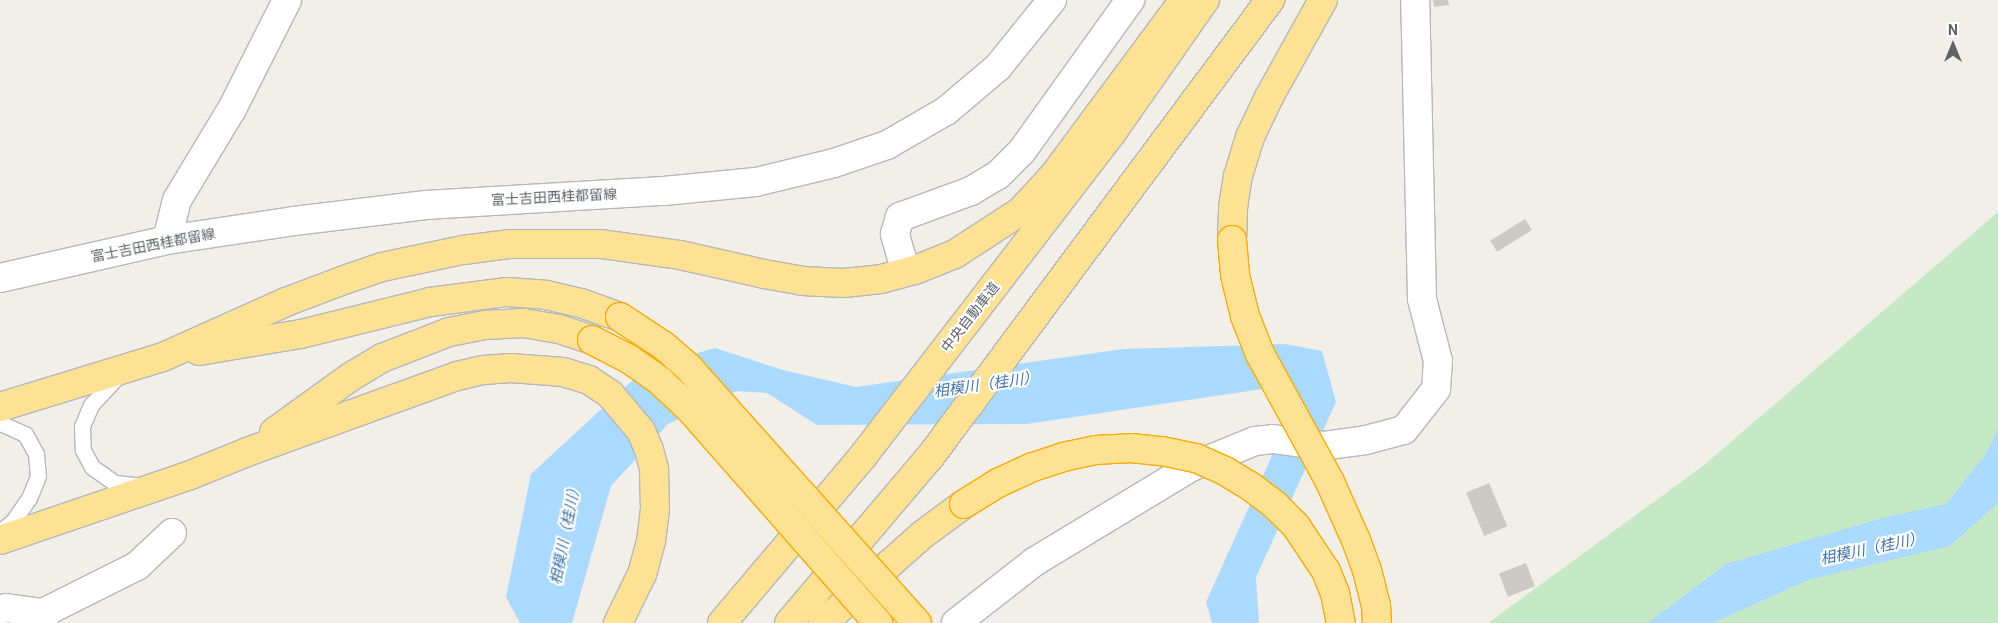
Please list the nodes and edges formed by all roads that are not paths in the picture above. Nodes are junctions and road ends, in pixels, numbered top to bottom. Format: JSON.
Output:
{"nodes":[{"id":1,"x":287,"y":0,"type":"edge"},
{"id":2,"x":1052,"y":0,"type":"edge"},
{"id":3,"x":1130,"y":0,"type":"edge"},
{"id":4,"x":1184,"y":0,"type":"edge"},
{"id":5,"x":1206,"y":0,"type":"edge"},
{"id":6,"x":1270,"y":0,"type":"edge"},
{"id":7,"x":1323,"y":0,"type":"edge"},
{"id":8,"x":1415,"y":0,"type":"edge"},
{"id":9,"x":167,"y":240,"type":"junction"},
{"id":10,"x":902,"y":259,"type":"dead end"},
{"id":11,"x":0,"y":278,"type":"edge"},
{"id":12,"x":163,"y":357,"type":"junction"},
{"id":13,"x":126,"y":367,"type":"junction"},
{"id":14,"x":0,"y":407,"type":"edge"},
{"id":15,"x":0,"y":423,"type":"edge"},
{"id":16,"x":247,"y":452,"type":"junction"},
{"id":17,"x":154,"y":487,"type":"junction"},
{"id":18,"x":0,"y":532,"type":"edge"},
{"id":19,"x":172,"y":533,"type":"dead end"},
{"id":20,"x":0,"y":540,"type":"edge"},
{"id":21,"x":0,"y":610,"type":"edge"},
{"id":22,"x":43,"y":618,"type":"edge"},
{"id":23,"x":618,"y":623,"type":"edge"},
{"id":24,"x":722,"y":623,"type":"edge"},
{"id":25,"x":789,"y":623,"type":"edge"},
{"id":26,"x":823,"y":623,"type":"edge"},
{"id":27,"x":878,"y":623,"type":"edge"},
{"id":28,"x":917,"y":623,"type":"edge"},
{"id":29,"x":956,"y":623,"type":"edge"},
{"id":30,"x":1342,"y":623,"type":"edge"},
{"id":31,"x":1377,"y":623,"type":"edge"}],
"edges":[{"from":1,"to":9,"type":"street"},
{"from":2,"to":9,"type":"street","name":"富士吉田西桂都留線"},
{"from":3,"to":10,"type":"street"},
{"from":4,"to":12,"type":"highway"},
{"from":5,"to":24,"type":"highway","name":"中央自動車道"},
{"from":6,"to":25,"type":"highway"},
{"from":7,"to":31,"type":"highway","bridge":true},
{"from":8,"to":29,"type":"street"},
{"from":9,"to":11,"type":"street","name":"富士吉田西桂都留線"},
{"from":12,"to":13,"type":"highway"},
{"from":12,"to":28,"type":"highway","bridge":true},
{"from":13,"to":14,"type":"highway"},
{"from":13,"to":17,"type":"lane"},
{"from":15,"to":18,"type":"lane"},
{"from":16,"to":17,"type":"highway"},
{"from":16,"to":23,"type":"highway"},
{"from":16,"to":27,"type":"highway","bridge":true},
{"from":17,"to":20,"type":"highway"},
{"from":19,"to":22,"type":"street"},
{"from":21,"to":22,"type":"street"},
{"from":26,"to":30,"type":"highway","bridge":true}]}
